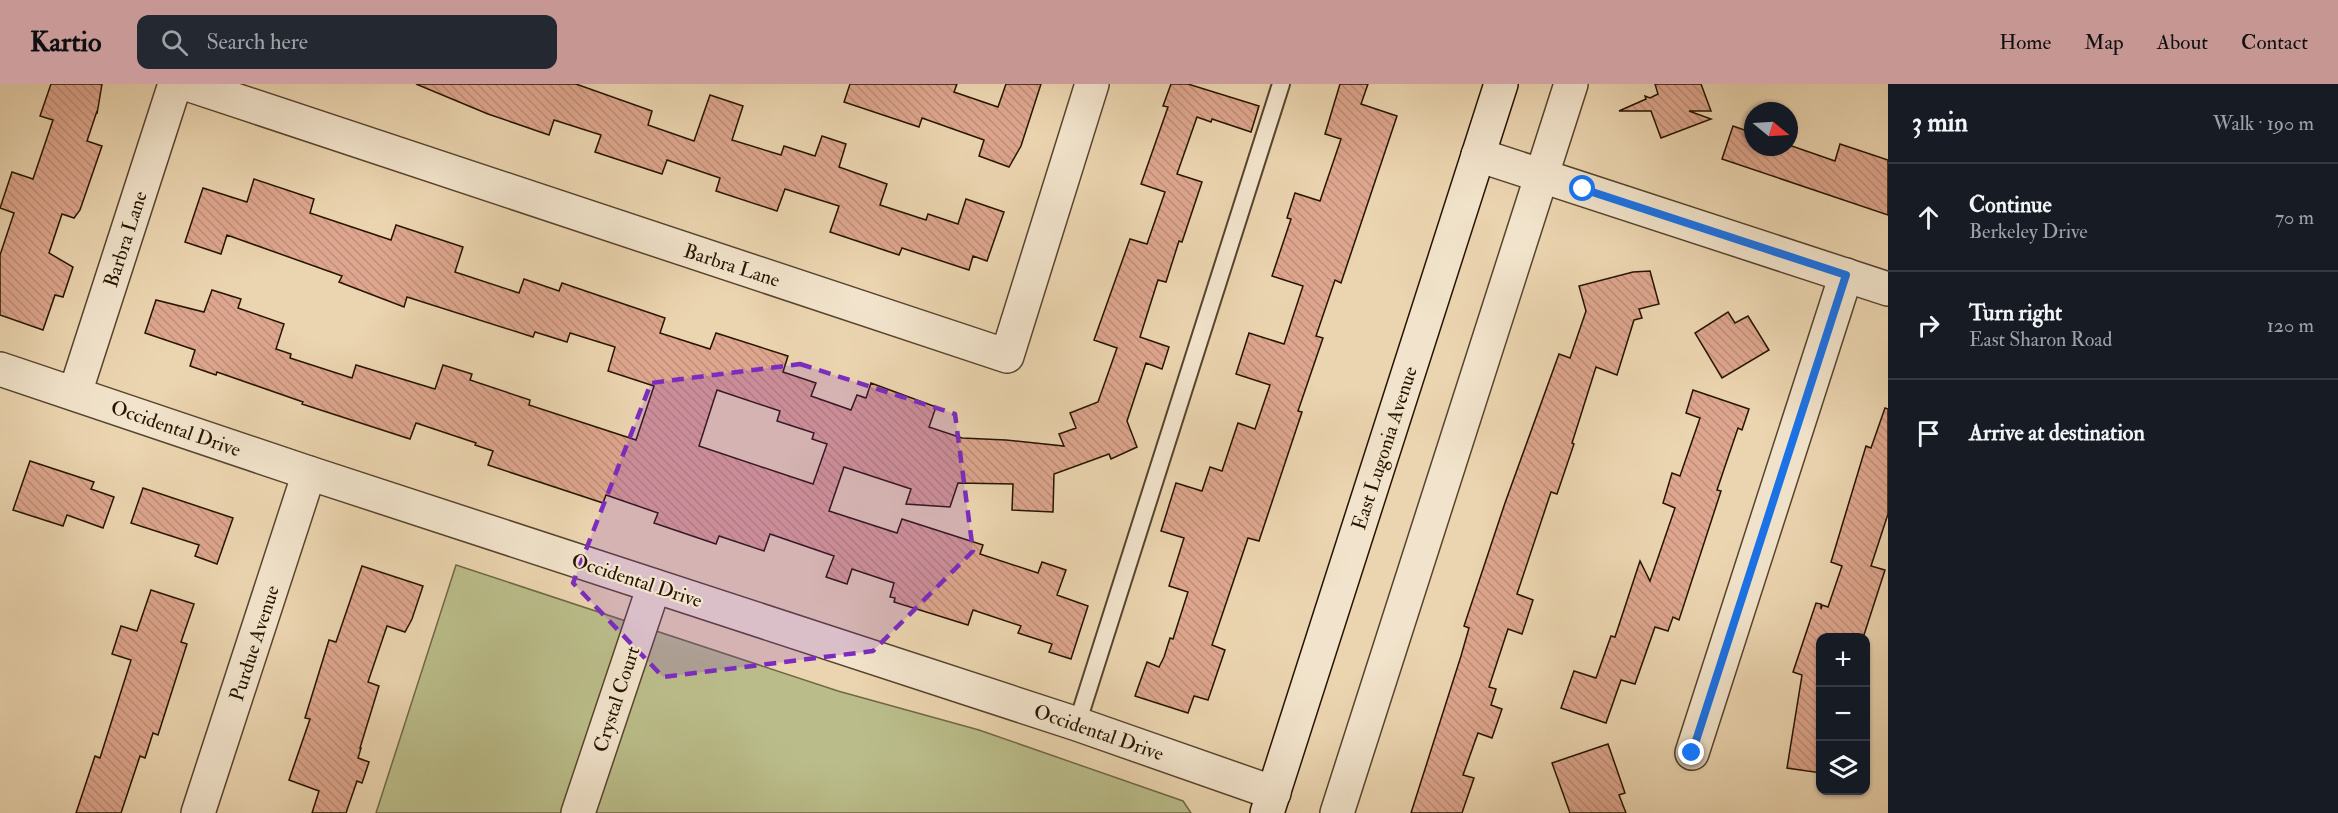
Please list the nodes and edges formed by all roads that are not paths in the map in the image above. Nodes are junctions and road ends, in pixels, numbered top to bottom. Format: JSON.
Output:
{"nodes":[{"id":1,"x":175,"y":84,"type":"edge"},
{"id":2,"x":187,"y":84,"type":"edge"},
{"id":3,"x":1092,"y":84,"type":"edge"},
{"id":4,"x":1281,"y":84,"type":"edge"},
{"id":5,"x":1502,"y":84,"type":"edge"},
{"id":6,"x":1571,"y":84,"type":"edge"},
{"id":7,"x":1478,"y":155,"type":"junction"},
{"id":8,"x":1542,"y":176,"type":"junction"},
{"id":9,"x":1846,"y":275,"type":"junction"},
{"id":10,"x":1888,"y":289,"type":"edge"},
{"id":11,"x":0,"y":369,"type":"edge"},
{"id":12,"x":75,"y":393,"type":"junction"},
{"id":13,"x":309,"y":473,"type":"junction"},
{"id":14,"x":654,"y":586,"type":"junction"},
{"id":15,"x":1077,"y":724,"type":"junction"},
{"id":16,"x":1692,"y":753,"type":"dead end"},
{"id":17,"x":1271,"y":803,"type":"edge"},
{"id":18,"x":198,"y":813,"type":"edge"},
{"id":19,"x":579,"y":813,"type":"edge"},
{"id":20,"x":1337,"y":813,"type":"edge"}],
"edges":[{"from":1,"to":12,"type":"street","name":"Barbra Lane"},
{"from":2,"to":3,"type":"street","name":"Barbra Lane"},
{"from":4,"to":15,"type":"lane"},
{"from":5,"to":7,"type":"street","name":"East Lugonia Avenue"},
{"from":6,"to":8,"type":"street"},
{"from":7,"to":8,"type":"street"},
{"from":7,"to":17,"type":"street","name":"East Lugonia Avenue"},
{"from":8,"to":9,"type":"street"},
{"from":8,"to":20,"type":"street"},
{"from":9,"to":10,"type":"street"},
{"from":9,"to":16,"type":"street"},
{"from":11,"to":12,"type":"street","name":"Occidental Drive"},
{"from":12,"to":13,"type":"street","name":"Occidental Drive"},
{"from":13,"to":14,"type":"street","name":"Occidental Drive"},
{"from":13,"to":18,"type":"street","name":"Purdue Avenue"},
{"from":14,"to":15,"type":"street","name":"Occidental Drive"},
{"from":14,"to":19,"type":"street","name":"Crystal Court"},
{"from":15,"to":17,"type":"street","name":"Occidental Drive"}]}
